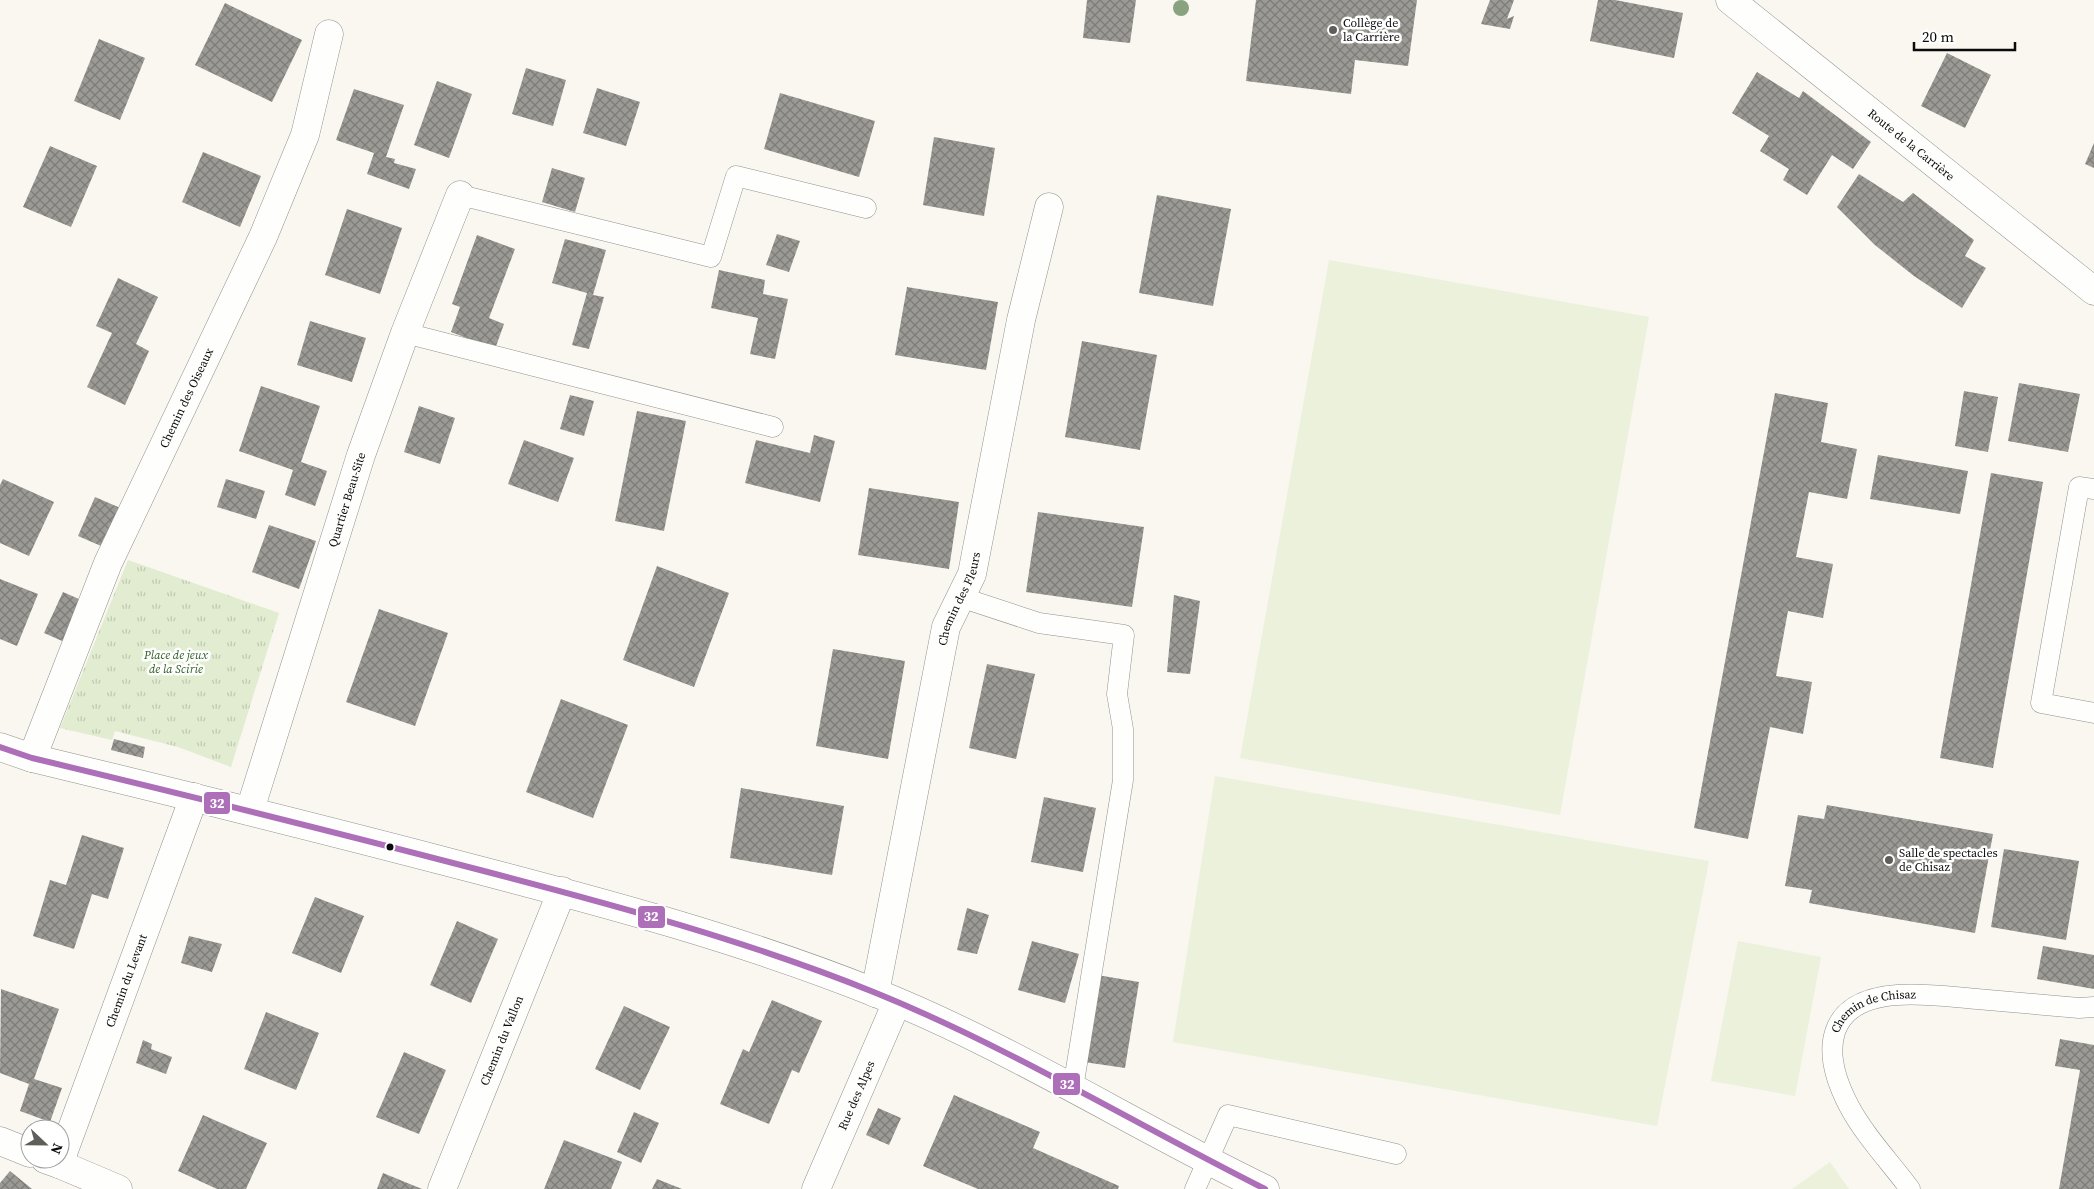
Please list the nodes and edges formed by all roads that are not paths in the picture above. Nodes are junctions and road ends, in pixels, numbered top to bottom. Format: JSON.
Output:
{"nodes":[{"id":1,"x":1730,"y":0,"type":"edge"},
{"id":2,"x":329,"y":34,"type":"dead end"},
{"id":3,"x":460,"y":195,"type":"joint"},
{"id":4,"x":1049,"y":206,"type":"dead end"},
{"id":5,"x":866,"y":208,"type":"dead end"},
{"id":6,"x":2094,"y":291,"type":"edge"},
{"id":7,"x":405,"y":333,"type":"junction"},
{"id":8,"x":773,"y":427,"type":"dead end"},
{"id":9,"x":2094,"y":490,"type":"edge"},
{"id":10,"x":960,"y":597,"type":"junction"},
{"id":11,"x":2094,"y":712,"type":"edge"},
{"id":12,"x":0,"y":748,"type":"edge"},
{"id":13,"x":32,"y":758,"type":"junction"},
{"id":14,"x":194,"y":797,"type":"junction"},
{"id":15,"x":250,"y":810,"type":"junction"},
{"id":16,"x":562,"y":891,"type":"junction"},
{"id":17,"x":886,"y":997,"type":"junction"},
{"id":18,"x":2094,"y":1007,"type":"edge"},
{"id":19,"x":1073,"y":1088,"type":"junction"},
{"id":20,"x":69,"y":1119,"type":"edge"},
{"id":21,"x":0,"y":1141,"type":"edge"},
{"id":22,"x":20,"y":1149,"type":"edge"},
{"id":23,"x":1396,"y":1154,"type":"dead end"},
{"id":24,"x":1208,"y":1162,"type":"junction"},
{"id":25,"x":69,"y":1169,"type":"edge"},
{"id":26,"x":822,"y":1187,"type":"edge"},
{"id":27,"x":118,"y":1189,"type":"edge"},
{"id":28,"x":442,"y":1189,"type":"edge"},
{"id":29,"x":1195,"y":1189,"type":"edge"},
{"id":30,"x":1265,"y":1189,"type":"edge"},
{"id":31,"x":1910,"y":1189,"type":"edge"}],
"edges":[{"from":1,"to":6,"type":"street","name":"Route de la Carrière"},
{"from":2,"to":13,"type":"street","name":"Chemin des Oiseaux"},
{"from":3,"to":5,"type":"lane"},
{"from":3,"to":7,"type":"street","name":"Quartier Beau-Site"},
{"from":4,"to":10,"type":"street","name":"Chemin des Fleurs"},
{"from":7,"to":8,"type":"lane"},
{"from":7,"to":15,"type":"street","name":"Quartier Beau-Site"},
{"from":9,"to":11,"type":"lane"},
{"from":10,"to":17,"type":"street","name":"Chemin des Fleurs"},
{"from":10,"to":19,"type":"lane"},
{"from":12,"to":13,"type":"street"},
{"from":13,"to":14,"type":"street"},
{"from":14,"to":15,"type":"street"},
{"from":14,"to":20,"type":"street","name":"Chemin du Levant"},
{"from":15,"to":16,"type":"street"},
{"from":16,"to":17,"type":"street"},
{"from":16,"to":28,"type":"street","name":"Chemin du Vallon"},
{"from":17,"to":19,"type":"street"},
{"from":17,"to":26,"type":"street","name":"Rue des Alpes"},
{"from":18,"to":31,"type":"lane","name":"Chemin de Chisaz"},
{"from":19,"to":24,"type":"street"},
{"from":21,"to":22,"type":"street"},
{"from":23,"to":24,"type":"lane"},
{"from":24,"to":29,"type":"lane"},
{"from":24,"to":30,"type":"street"},
{"from":25,"to":27,"type":"street","name":"Chemin du Levant"}]}
